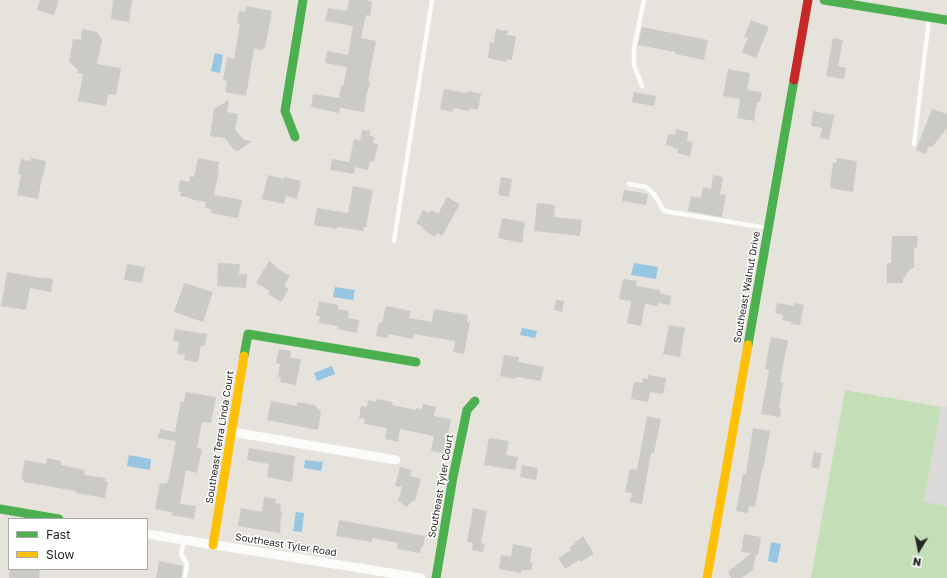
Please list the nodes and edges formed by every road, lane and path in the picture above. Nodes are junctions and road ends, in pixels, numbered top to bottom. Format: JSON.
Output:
{"nodes":[{"id":1,"x":303,"y":0,"type":"edge"},
{"id":2,"x":432,"y":0,"type":"edge"},
{"id":3,"x":644,"y":0,"type":"edge"},
{"id":4,"x":808,"y":0,"type":"edge"},
{"id":5,"x":824,"y":0,"type":"edge"},
{"id":6,"x":930,"y":18,"type":"junction"},
{"id":7,"x":947,"y":20,"type":"edge"},
{"id":8,"x":642,"y":86,"type":"dead end"},
{"id":9,"x":295,"y":137,"type":"dead end"},
{"id":10,"x":914,"y":144,"type":"dead end"},
{"id":11,"x":629,"y":184,"type":"dead end"},
{"id":12,"x":768,"y":228,"type":"junction"},
{"id":13,"x":394,"y":241,"type":"dead end"},
{"id":14,"x":416,"y":362,"type":"dead end"},
{"id":15,"x":474,"y":401,"type":"dead end"},
{"id":16,"x":232,"y":432,"type":"junction"},
{"id":17,"x":396,"y":460,"type":"dead end"},
{"id":18,"x":0,"y":509,"type":"edge"},
{"id":19,"x":53,"y":518,"type":"edge"},
{"id":20,"x":148,"y":534,"type":"edge"},
{"id":21,"x":184,"y":540,"type":"junction"},
{"id":22,"x":213,"y":545,"type":"junction"},
{"id":23,"x":387,"y":576,"type":"edge"},
{"id":24,"x":185,"y":578,"type":"edge"},
{"id":25,"x":421,"y":578,"type":"edge"},
{"id":26,"x":436,"y":578,"type":"edge"},
{"id":27,"x":707,"y":578,"type":"edge"}],
"edges":[{"from":1,"to":9,"type":"street"},
{"from":2,"to":13,"type":"lane"},
{"from":3,"to":8,"type":"lane"},
{"from":4,"to":12,"type":"street","name":"Southeast Walnut Drive"},
{"from":5,"to":6,"type":"street"},
{"from":6,"to":7,"type":"street"},
{"from":6,"to":10,"type":"lane"},
{"from":11,"to":12,"type":"lane"},
{"from":12,"to":27,"type":"street","name":"Southeast Walnut Drive"},
{"from":14,"to":16,"type":"street","name":"Southeast Terra Linda Court"},
{"from":15,"to":26,"type":"street","name":"Southeast Tyler Court"},
{"from":16,"to":17,"type":"street"},
{"from":16,"to":22,"type":"street","name":"Southeast Terra Linda Court"},
{"from":18,"to":19,"type":"street"},
{"from":20,"to":21,"type":"street","name":"Southeast Tyler Road"},
{"from":21,"to":22,"type":"street","name":"Southeast Tyler Road"},
{"from":21,"to":24,"type":"lane"},
{"from":22,"to":23,"type":"street","name":"Southeast Tyler Road"},
{"from":23,"to":25,"type":"street","name":"Southeast Tyler Road"}]}
